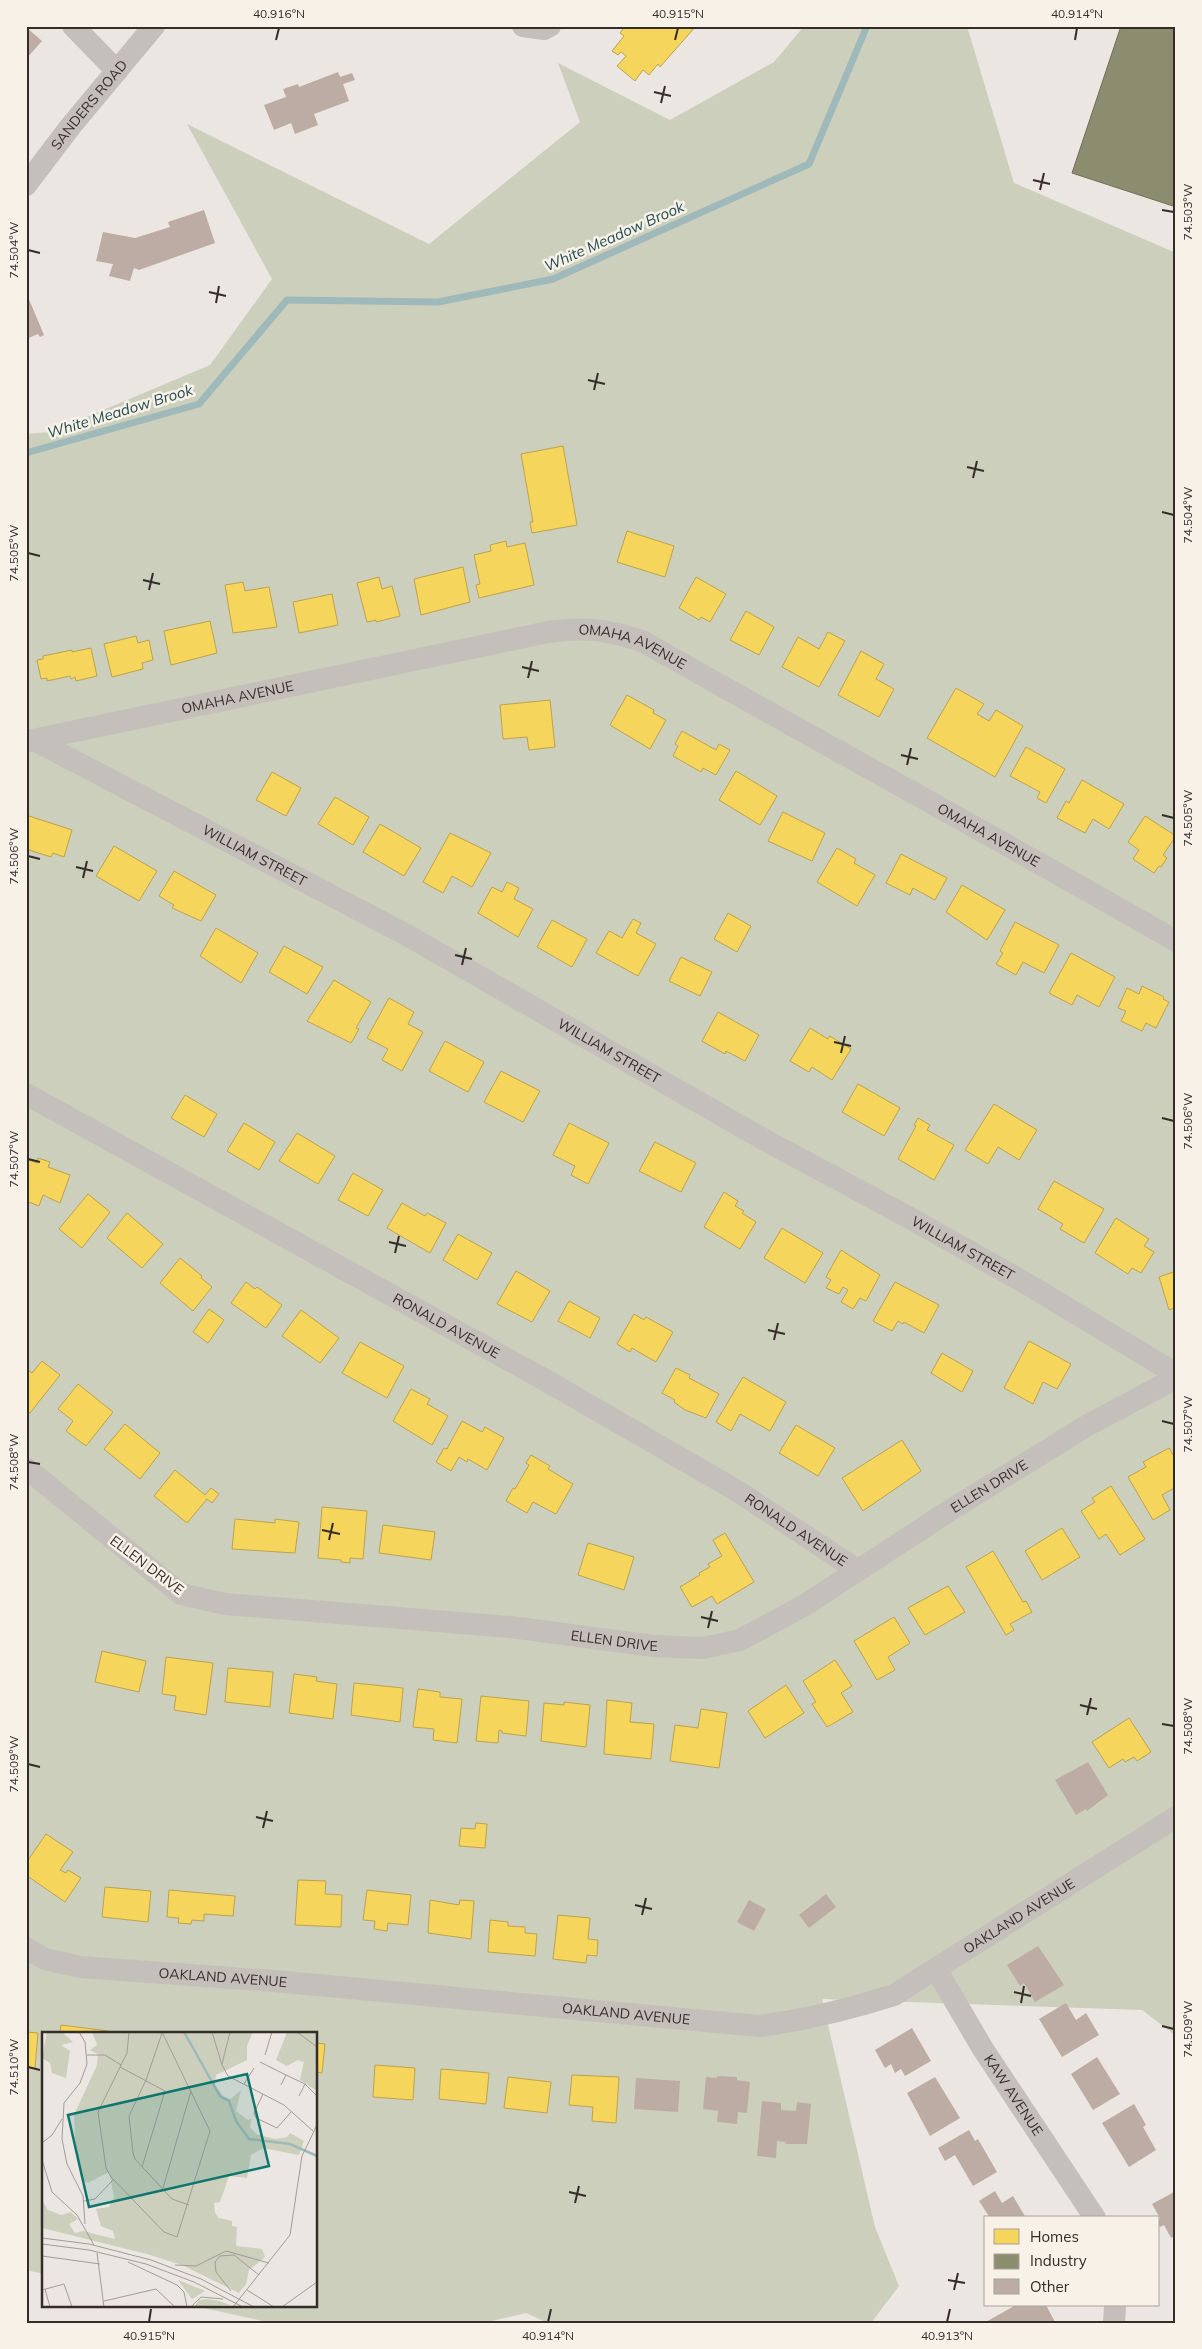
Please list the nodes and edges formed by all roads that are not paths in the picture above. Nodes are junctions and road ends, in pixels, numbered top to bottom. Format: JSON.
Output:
{"nodes":[{"id":1,"x":73,"y":26,"type":"edge"},
{"id":2,"x":154,"y":26,"type":"edge"},
{"id":3,"x":523,"y":26,"type":"edge"},
{"id":4,"x":550,"y":26,"type":"edge"},
{"id":5,"x":117,"y":71,"type":"junction"},
{"id":6,"x":26,"y":185,"type":"edge"},
{"id":7,"x":30,"y":741,"type":"edge"},
{"id":8,"x":1176,"y":940,"type":"edge"},
{"id":9,"x":26,"y":1094,"type":"edge"},
{"id":10,"x":1176,"y":1374,"type":"edge"},
{"id":11,"x":1176,"y":1378,"type":"edge"},
{"id":12,"x":26,"y":1468,"type":"edge"},
{"id":13,"x":857,"y":1570,"type":"junction"},
{"id":14,"x":1176,"y":1817,"type":"edge"},
{"id":15,"x":26,"y":1948,"type":"edge"},
{"id":16,"x":936,"y":1969,"type":"junction"},
{"id":17,"x":1094,"y":2216,"type":"edge"},
{"id":18,"x":1115,"y":2306,"type":"edge"},
{"id":19,"x":1114,"y":2323,"type":"edge"}],
"edges":[{"from":1,"to":5,"type":"street"},
{"from":2,"to":5,"type":"street","name":"SANDERS ROAD"},
{"from":3,"to":4,"type":"street"},
{"from":5,"to":6,"type":"street","name":"SANDERS ROAD"},
{"from":7,"to":8,"type":"street","name":"OMAHA AVENUE"},
{"from":7,"to":10,"type":"street","name":"WILLIAM STREET"},
{"from":9,"to":13,"type":"street","name":"RONALD AVENUE"},
{"from":11,"to":13,"type":"street","name":"ELLEN DRIVE"},
{"from":12,"to":13,"type":"street","name":"ELLEN DRIVE"},
{"from":14,"to":16,"type":"street","name":"OAKLAND AVENUE"},
{"from":15,"to":16,"type":"street","name":"OAKLAND AVENUE"},
{"from":16,"to":17,"type":"street","name":"KAW AVENUE"},
{"from":18,"to":19,"type":"street"}]}
